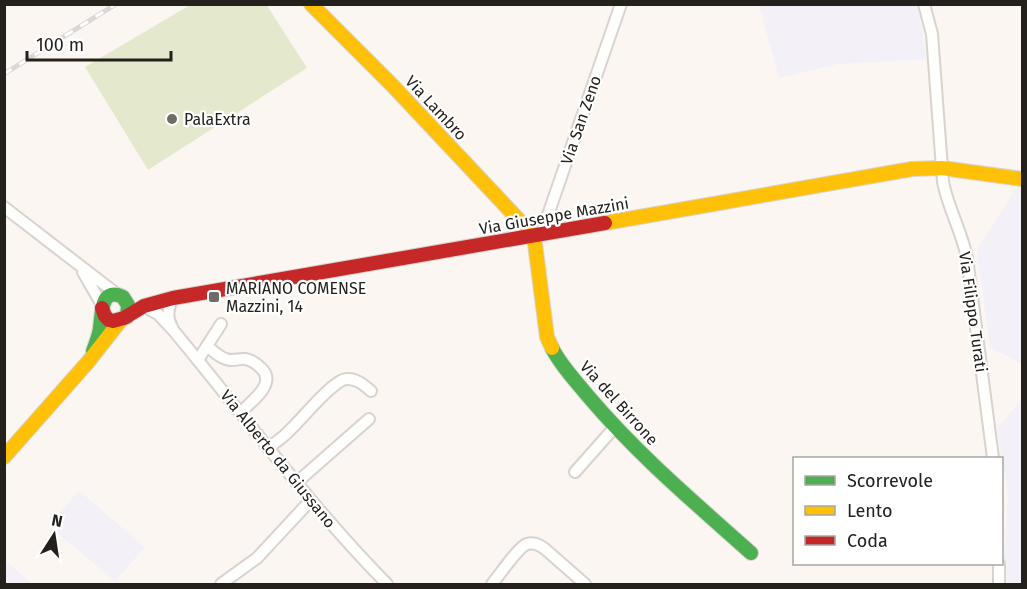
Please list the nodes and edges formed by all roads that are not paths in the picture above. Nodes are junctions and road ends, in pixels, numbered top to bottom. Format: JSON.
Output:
{"nodes":[{"id":1,"x":311,"y":4,"type":"edge"},
{"id":2,"x":621,"y":4,"type":"edge"},
{"id":3,"x":924,"y":4,"type":"edge"},
{"id":4,"x":942,"y":168,"type":"junction"},
{"id":5,"x":1021,"y":175,"type":"edge"},
{"id":6,"x":4,"y":207,"type":"edge"},
{"id":7,"x":538,"y":236,"type":"junction"},
{"id":8,"x":78,"y":264,"type":"junction"},
{"id":9,"x":121,"y":296,"type":"junction"},
{"id":10,"x":167,"y":302,"type":"junction"},
{"id":11,"x":144,"y":306,"type":"junction"},
{"id":12,"x":102,"y":307,"type":"junction"},
{"id":13,"x":124,"y":319,"type":"junction"},
{"id":14,"x":221,"y":324,"type":"dead end"},
{"id":15,"x":173,"y":330,"type":"junction"},
{"id":16,"x":207,"y":346,"type":"junction"},
{"id":17,"x":198,"y":360,"type":"junction"},
{"id":18,"x":88,"y":362,"type":"junction"},
{"id":19,"x":371,"y":391,"type":"dead end"},
{"id":20,"x":240,"y":413,"type":"junction"},
{"id":21,"x":369,"y":419,"type":"dead end"},
{"id":22,"x":614,"y":428,"type":"junction"},
{"id":23,"x":268,"y":448,"type":"junction"},
{"id":24,"x":4,"y":457,"type":"edge"},
{"id":25,"x":993,"y":457,"type":"edge"},
{"id":26,"x":575,"y":472,"type":"dead end"},
{"id":27,"x":296,"y":483,"type":"junction"},
{"id":28,"x":310,"y":501,"type":"junction"},
{"id":29,"x":751,"y":553,"type":"dead end"},
{"id":30,"x":999,"y":565,"type":"edge"},
{"id":31,"x":221,"y":585,"type":"edge"},
{"id":32,"x":387,"y":585,"type":"edge"},
{"id":33,"x":492,"y":585,"type":"edge"},
{"id":34,"x":585,"y":585,"type":"edge"},
{"id":35,"x":999,"y":585,"type":"edge"}],
"edges":[{"from":1,"to":7,"type":"street","name":"Via Lambro"},
{"from":2,"to":7,"type":"street","name":"Via San Zeno"},
{"from":3,"to":4,"type":"street","name":"Via Filippo Turati"},
{"from":4,"to":5,"type":"street","name":"Via Giuseppe Mazzini"},
{"from":4,"to":7,"type":"street","name":"Via Giuseppe Mazzini"},
{"from":4,"to":25,"type":"street","name":"Via Filippo Turati"},
{"from":6,"to":8,"type":"street"},
{"from":7,"to":10,"type":"street","name":"Via Giuseppe Mazzini"},
{"from":7,"to":22,"type":"street","name":"Via del Birrone"},
{"from":8,"to":9,"type":"street"},
{"from":8,"to":12,"type":"street"},
{"from":9,"to":10,"type":"street","name":"Via Giuseppe Mazzini"},
{"from":9,"to":12,"type":"street"},
{"from":9,"to":13,"type":"street"},
{"from":10,"to":11,"type":"street","name":"Via Giuseppe Mazzini"},
{"from":10,"to":15,"type":"street","name":"Via Alberto da Giussano"},
{"from":11,"to":13,"type":"street","name":"Via Giuseppe Mazzini"},
{"from":11,"to":15,"type":"street","name":"Via Alberto da Giussano"},
{"from":12,"to":13,"type":"street"},
{"from":12,"to":18,"type":"street"},
{"from":13,"to":18,"type":"street"},
{"from":14,"to":16,"type":"street"},
{"from":15,"to":17,"type":"street","name":"Via Alberto da Giussano"},
{"from":16,"to":17,"type":"street"},
{"from":16,"to":20,"type":"street"},
{"from":17,"to":20,"type":"street","name":"Via Alberto da Giussano"},
{"from":18,"to":24,"type":"street"},
{"from":19,"to":23,"type":"street"},
{"from":20,"to":23,"type":"street","name":"Via Alberto da Giussano"},
{"from":21,"to":27,"type":"street"},
{"from":22,"to":26,"type":"street"},
{"from":22,"to":29,"type":"street","name":"Via del Birrone"},
{"from":23,"to":27,"type":"street","name":"Via Alberto da Giussano"},
{"from":27,"to":28,"type":"street","name":"Via Alberto da Giussano"},
{"from":28,"to":31,"type":"street"},
{"from":28,"to":32,"type":"street","name":"Via Alberto da Giussano"},
{"from":30,"to":35,"type":"street"},
{"from":33,"to":34,"type":"street"}]}
